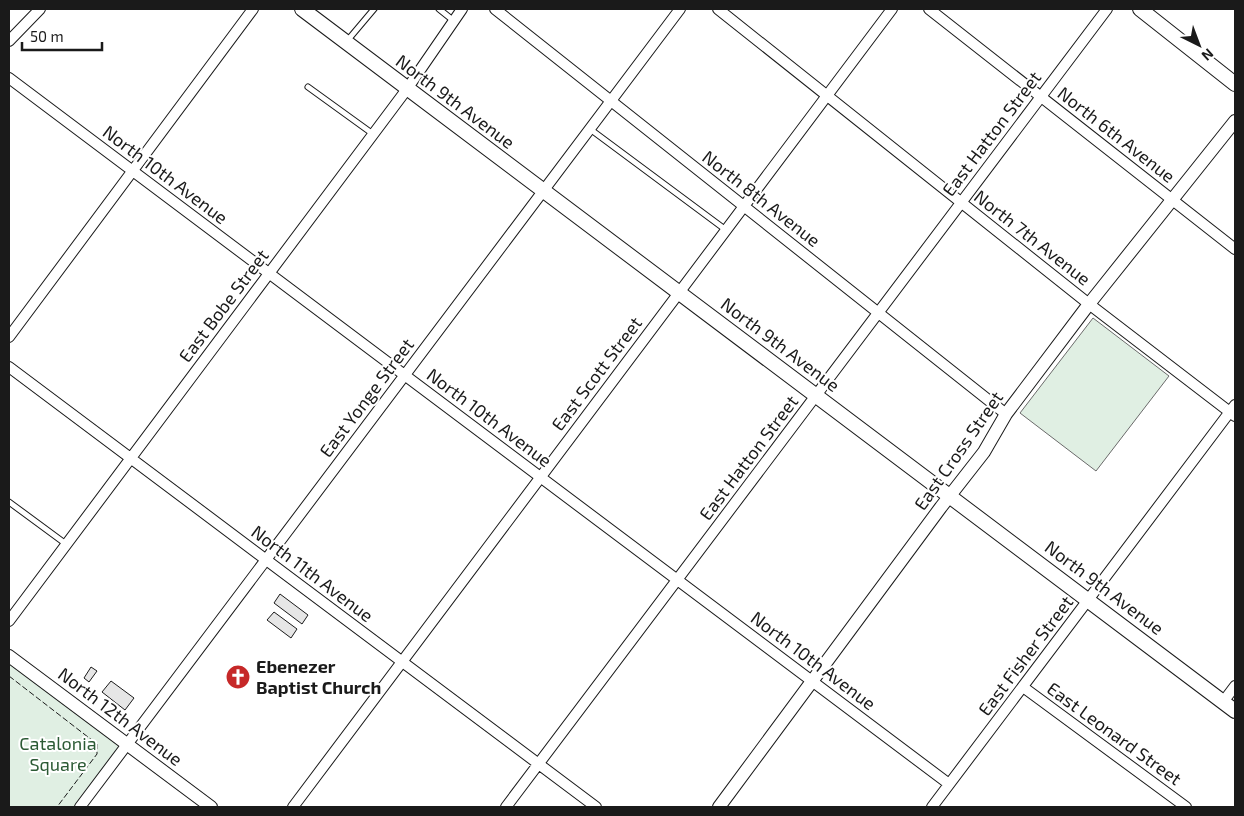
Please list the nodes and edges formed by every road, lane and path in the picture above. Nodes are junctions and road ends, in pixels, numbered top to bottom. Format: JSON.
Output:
{"nodes":[{"id":1,"x":40,"y":9,"type":"edge"},
{"id":2,"x":253,"y":9,"type":"edge"},
{"id":3,"x":302,"y":9,"type":"edge"},
{"id":4,"x":374,"y":9,"type":"edge"},
{"id":5,"x":438,"y":9,"type":"edge"},
{"id":6,"x":462,"y":9,"type":"edge"},
{"id":7,"x":495,"y":9,"type":"edge"},
{"id":8,"x":680,"y":9,"type":"edge"},
{"id":9,"x":718,"y":9,"type":"edge"},
{"id":10,"x":892,"y":9,"type":"edge"},
{"id":11,"x":930,"y":9,"type":"edge"},
{"id":12,"x":1107,"y":9,"type":"edge"},
{"id":13,"x":1140,"y":9,"type":"edge"},
{"id":14,"x":454,"y":21,"type":"junction"},
{"id":15,"x":9,"y":41,"type":"edge"},
{"id":16,"x":345,"y":42,"type":"junction"},
{"id":17,"x":9,"y":78,"type":"edge"},
{"id":18,"x":1235,"y":84,"type":"edge"},
{"id":19,"x":308,"y":87,"type":"dead end"},
{"id":20,"x":407,"y":89,"type":"junction"},
{"id":21,"x":827,"y":95,"type":"junction"},
{"id":22,"x":1041,"y":97,"type":"junction"},
{"id":23,"x":611,"y":100,"type":"junction"},
{"id":24,"x":1235,"y":121,"type":"edge"},
{"id":25,"x":589,"y":129,"type":"junction"},
{"id":26,"x":374,"y":134,"type":"junction"},
{"id":27,"x":132,"y":171,"type":"junction"},
{"id":28,"x":543,"y":191,"type":"junction"},
{"id":29,"x":1172,"y":200,"type":"junction"},
{"id":30,"x":961,"y":203,"type":"junction"},
{"id":31,"x":744,"y":206,"type":"junction"},
{"id":32,"x":726,"y":230,"type":"junction"},
{"id":33,"x":1235,"y":249,"type":"edge"},
{"id":34,"x":269,"y":273,"type":"junction"},
{"id":35,"x":679,"y":292,"type":"junction"},
{"id":36,"x":1089,"y":304,"type":"junction"},
{"id":37,"x":878,"y":312,"type":"junction"},
{"id":38,"x":9,"y":336,"type":"edge"},
{"id":39,"x":9,"y":367,"type":"edge"},
{"id":40,"x":404,"y":375,"type":"junction"},
{"id":41,"x":816,"y":396,"type":"junction"},
{"id":42,"x":1234,"y":411,"type":"edge"},
{"id":43,"x":1006,"y":414,"type":"junction"},
{"id":44,"x":131,"y":458,"type":"junction"},
{"id":45,"x":540,"y":477,"type":"junction"},
{"id":46,"x":950,"y":495,"type":"junction"},
{"id":47,"x":9,"y":502,"type":"edge"},
{"id":48,"x":66,"y":544,"type":"junction"},
{"id":49,"x":266,"y":560,"type":"junction"},
{"id":50,"x":677,"y":580,"type":"junction"},
{"id":51,"x":1088,"y":600,"type":"junction"},
{"id":52,"x":9,"y":621,"type":"edge"},
{"id":53,"x":9,"y":656,"type":"edge"},
{"id":54,"x":402,"y":662,"type":"junction"},
{"id":55,"x":813,"y":682,"type":"junction"},
{"id":56,"x":1235,"y":686,"type":"edge"},
{"id":57,"x":1023,"y":688,"type":"junction"},
{"id":58,"x":1224,"y":702,"type":"junction"},
{"id":59,"x":1235,"y":710,"type":"edge"},
{"id":60,"x":127,"y":744,"type":"junction"},
{"id":61,"x":538,"y":765,"type":"junction"},
{"id":62,"x":949,"y":784,"type":"junction"},
{"id":63,"x":80,"y":807,"type":"edge"},
{"id":64,"x":211,"y":807,"type":"edge"},
{"id":65,"x":293,"y":807,"type":"edge"},
{"id":66,"x":506,"y":807,"type":"edge"},
{"id":67,"x":596,"y":807,"type":"edge"},
{"id":68,"x":719,"y":807,"type":"edge"},
{"id":69,"x":932,"y":807,"type":"edge"},
{"id":70,"x":1186,"y":807,"type":"edge"}],
"edges":[{"from":1,"to":15,"type":"street"},
{"from":2,"to":27,"type":"street"},
{"from":3,"to":16,"type":"main road","name":"North 9th Avenue"},
{"from":4,"to":16,"type":"lane"},
{"from":5,"to":14,"type":"lane"},
{"from":6,"to":14,"type":"street","name":"East Bobe Street"},
{"from":7,"to":23,"type":"street","name":"North 8th Avenue"},
{"from":8,"to":23,"type":"street","name":"East Yonge Street"},
{"from":9,"to":21,"type":"street","name":"North 7th Avenue"},
{"from":10,"to":21,"type":"street","name":"East Scott Street"},
{"from":11,"to":22,"type":"street","name":"North 6th Avenue"},
{"from":12,"to":22,"type":"street","name":"East Hatton Street"},
{"from":13,"to":18,"type":"main road"},
{"from":14,"to":20,"type":"street","name":"East Bobe Street"},
{"from":16,"to":20,"type":"main road","name":"North 9th Avenue"},
{"from":17,"to":27,"type":"street","name":"North 10th Avenue"},
{"from":19,"to":26,"type":"lane"},
{"from":20,"to":26,"type":"street","name":"East Bobe Street"},
{"from":20,"to":28,"type":"main road","name":"North 9th Avenue"},
{"from":21,"to":30,"type":"street","name":"North 7th Avenue"},
{"from":21,"to":31,"type":"street","name":"East Scott Street"},
{"from":22,"to":29,"type":"street","name":"North 6th Avenue"},
{"from":22,"to":30,"type":"street","name":"East Hatton Street"},
{"from":23,"to":25,"type":"street","name":"East Yonge Street"},
{"from":23,"to":31,"type":"street","name":"North 8th Avenue"},
{"from":24,"to":29,"type":"street","name":"East Cross Street"},
{"from":25,"to":28,"type":"street","name":"East Yonge Street"},
{"from":25,"to":32,"type":"lane"},
{"from":26,"to":34,"type":"street","name":"East Bobe Street"},
{"from":27,"to":34,"type":"street","name":"North 10th Avenue"},
{"from":27,"to":38,"type":"street"},
{"from":28,"to":35,"type":"main road","name":"North 9th Avenue"},
{"from":28,"to":40,"type":"street","name":"East Yonge Street"},
{"from":29,"to":33,"type":"street","name":"North 6th Avenue"},
{"from":29,"to":36,"type":"street","name":"East Cross Street"},
{"from":30,"to":36,"type":"street","name":"North 7th Avenue"},
{"from":30,"to":37,"type":"street","name":"East Hatton Street"},
{"from":31,"to":32,"type":"street","name":"East Scott Street"},
{"from":31,"to":37,"type":"street","name":"North 8th Avenue"},
{"from":32,"to":35,"type":"street","name":"East Scott Street"},
{"from":34,"to":40,"type":"street","name":"North 10th Avenue"},
{"from":34,"to":44,"type":"street","name":"East Bobe Street"},
{"from":35,"to":41,"type":"main road","name":"North 9th Avenue"},
{"from":35,"to":45,"type":"street","name":"East Scott Street"},
{"from":36,"to":42,"type":"street","name":"North 7th Avenue"},
{"from":36,"to":43,"type":"street","name":"East Cross Street"},
{"from":37,"to":41,"type":"street","name":"East Hatton Street"},
{"from":37,"to":43,"type":"street","name":"North 8th Avenue"},
{"from":39,"to":44,"type":"street","name":"North 11th Avenue"},
{"from":40,"to":45,"type":"street","name":"North 10th Avenue"},
{"from":40,"to":49,"type":"street","name":"East Yonge Street"},
{"from":41,"to":46,"type":"main road","name":"North 9th Avenue"},
{"from":41,"to":50,"type":"street","name":"East Hatton Street"},
{"from":42,"to":51,"type":"street","name":"East Fisher Street"},
{"from":43,"to":46,"type":"street","name":"East Cross Street"},
{"from":44,"to":48,"type":"street","name":"East Bobe Street"},
{"from":44,"to":49,"type":"street","name":"North 11th Avenue"},
{"from":45,"to":50,"type":"street","name":"North 10th Avenue"},
{"from":45,"to":54,"type":"street","name":"East Scott Street"},
{"from":46,"to":51,"type":"main road","name":"North 9th Avenue"},
{"from":46,"to":55,"type":"street","name":"East Cross Street"},
{"from":47,"to":48,"type":"lane"},
{"from":48,"to":52,"type":"street","name":"East Bobe Street"},
{"from":49,"to":54,"type":"street","name":"North 11th Avenue"},
{"from":49,"to":60,"type":"street","name":"East Yonge Street"},
{"from":50,"to":55,"type":"street","name":"North 10th Avenue"},
{"from":50,"to":61,"type":"street","name":"East Hatton Street"},
{"from":51,"to":57,"type":"street","name":"East Fisher Street"},
{"from":51,"to":58,"type":"main road","name":"North 9th Avenue"},
{"from":53,"to":60,"type":"street","name":"North 12th Avenue"},
{"from":54,"to":61,"type":"street","name":"North 11th Avenue"},
{"from":54,"to":65,"type":"street","name":"East Scott Street"},
{"from":55,"to":62,"type":"street","name":"North 10th Avenue"},
{"from":55,"to":68,"type":"street","name":"East Cross Street"},
{"from":56,"to":58,"type":"street"},
{"from":57,"to":62,"type":"street","name":"East Fisher Street"},
{"from":57,"to":70,"type":"street","name":"East Leonard Street"},
{"from":58,"to":59,"type":"main road","name":"North 9th Avenue"},
{"from":60,"to":63,"type":"street","name":"East Yonge Street"},
{"from":60,"to":64,"type":"street","name":"North 12th Avenue"},
{"from":61,"to":66,"type":"street","name":"East Hatton Street"},
{"from":61,"to":67,"type":"street","name":"North 11th Avenue"},
{"from":62,"to":69,"type":"street","name":"East Fisher Street"}]}
